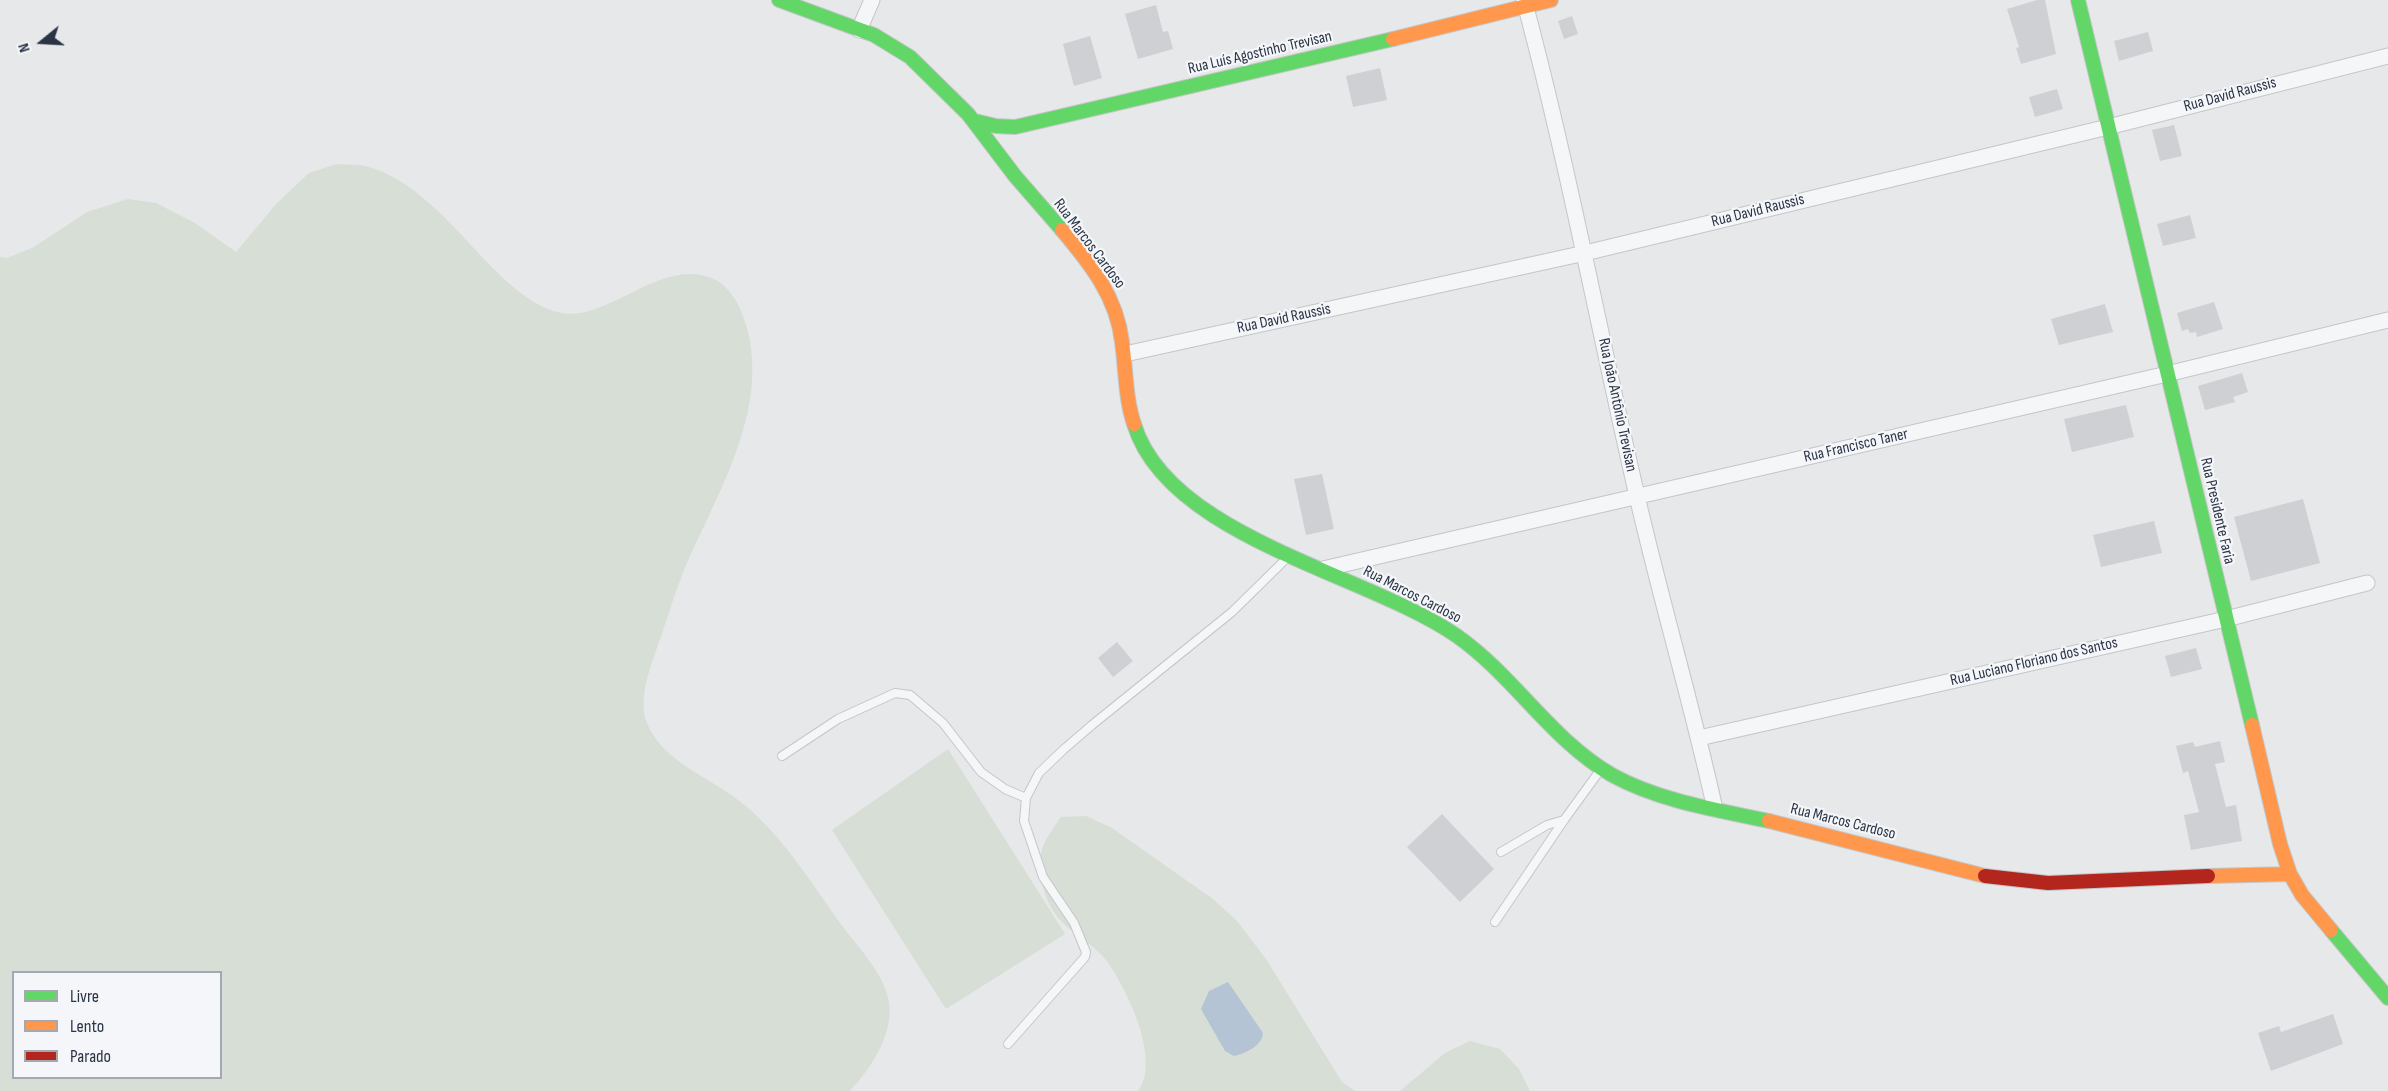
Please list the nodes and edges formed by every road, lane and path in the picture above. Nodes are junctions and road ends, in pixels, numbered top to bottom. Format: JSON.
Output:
{"nodes":[{"id":1,"x":779,"y":0,"type":"edge"},
{"id":2,"x":872,"y":0,"type":"edge"},
{"id":3,"x":1551,"y":0,"type":"edge"},
{"id":4,"x":2078,"y":0,"type":"edge"},
{"id":5,"x":1525,"y":3,"type":"edge"},
{"id":6,"x":859,"y":30,"type":"junction"},
{"id":7,"x":2388,"y":56,"type":"edge"},
{"id":8,"x":975,"y":121,"type":"junction"},
{"id":9,"x":2109,"y":127,"type":"junction"},
{"id":10,"x":1585,"y":252,"type":"junction"},
{"id":11,"x":2388,"y":320,"type":"edge"},
{"id":12,"x":1125,"y":354,"type":"junction"},
{"id":13,"x":2167,"y":374,"type":"junction"},
{"id":14,"x":1637,"y":497,"type":"junction"},
{"id":15,"x":1289,"y":556,"type":"junction"},
{"id":16,"x":1323,"y":569,"type":"junction"},
{"id":17,"x":2367,"y":583,"type":"dead end"},
{"id":18,"x":2226,"y":619,"type":"junction"},
{"id":19,"x":1699,"y":738,"type":"junction"},
{"id":20,"x":782,"y":756,"type":"dead end"},
{"id":21,"x":1602,"y":768,"type":"junction"},
{"id":22,"x":1026,"y":798,"type":"junction"},
{"id":23,"x":1715,"y":808,"type":"junction"},
{"id":24,"x":1564,"y":820,"type":"junction"},
{"id":25,"x":1501,"y":852,"type":"dead end"},
{"id":26,"x":2290,"y":874,"type":"junction"},
{"id":27,"x":1495,"y":922,"type":"dead end"},
{"id":28,"x":2388,"y":998,"type":"edge"},
{"id":29,"x":1008,"y":1044,"type":"dead end"}],
"edges":[{"from":1,"to":6,"type":"street","name":"Rua Marcos Cardoso"},
{"from":2,"to":6,"type":"street"},
{"from":3,"to":5,"type":"street","name":"Rua Luís Agostinho Trevisan"},
{"from":4,"to":9,"type":"street","name":"Rua Presidente Faria"},
{"from":5,"to":8,"type":"street","name":"Rua Luís Agostinho Trevisan"},
{"from":5,"to":10,"type":"street","name":"Rua João Antônio Trevisan"},
{"from":6,"to":8,"type":"street","name":"Rua Marcos Cardoso"},
{"from":7,"to":9,"type":"street","name":"Rua David Raussis"},
{"from":8,"to":12,"type":"street","name":"Rua Marcos Cardoso"},
{"from":9,"to":10,"type":"street","name":"Rua David Raussis"},
{"from":9,"to":13,"type":"street","name":"Rua Presidente Faria"},
{"from":10,"to":12,"type":"street","name":"Rua David Raussis"},
{"from":10,"to":14,"type":"street","name":"Rua João Antônio Trevisan"},
{"from":11,"to":13,"type":"street","name":"Rua Francisco Taner"},
{"from":12,"to":15,"type":"street","name":"Rua Marcos Cardoso"},
{"from":13,"to":14,"type":"street","name":"Rua Francisco Taner"},
{"from":13,"to":18,"type":"street","name":"Rua Presidente Faria"},
{"from":14,"to":16,"type":"street","name":"Rua Francisco Taner"},
{"from":14,"to":19,"type":"street","name":"Rua João Antônio Trevisan"},
{"from":15,"to":16,"type":"street","name":"Rua Marcos Cardoso"},
{"from":15,"to":22,"type":"lane"},
{"from":16,"to":21,"type":"street","name":"Rua Marcos Cardoso"},
{"from":17,"to":18,"type":"street","name":"Rua Luciano Floriano dos Santos"},
{"from":18,"to":19,"type":"street","name":"Rua Luciano Floriano dos Santos"},
{"from":18,"to":26,"type":"street","name":"Rua Presidente Faria"},
{"from":19,"to":23,"type":"street","name":"Rua João Antônio Trevisan"},
{"from":20,"to":22,"type":"lane"},
{"from":21,"to":23,"type":"street","name":"Rua Marcos Cardoso"},
{"from":21,"to":24,"type":"lane"},
{"from":22,"to":29,"type":"lane"},
{"from":23,"to":26,"type":"street","name":"Rua Marcos Cardoso"},
{"from":24,"to":25,"type":"lane"},
{"from":24,"to":27,"type":"lane"},
{"from":26,"to":28,"type":"street","name":"Rua Presidente Faria"}]}
